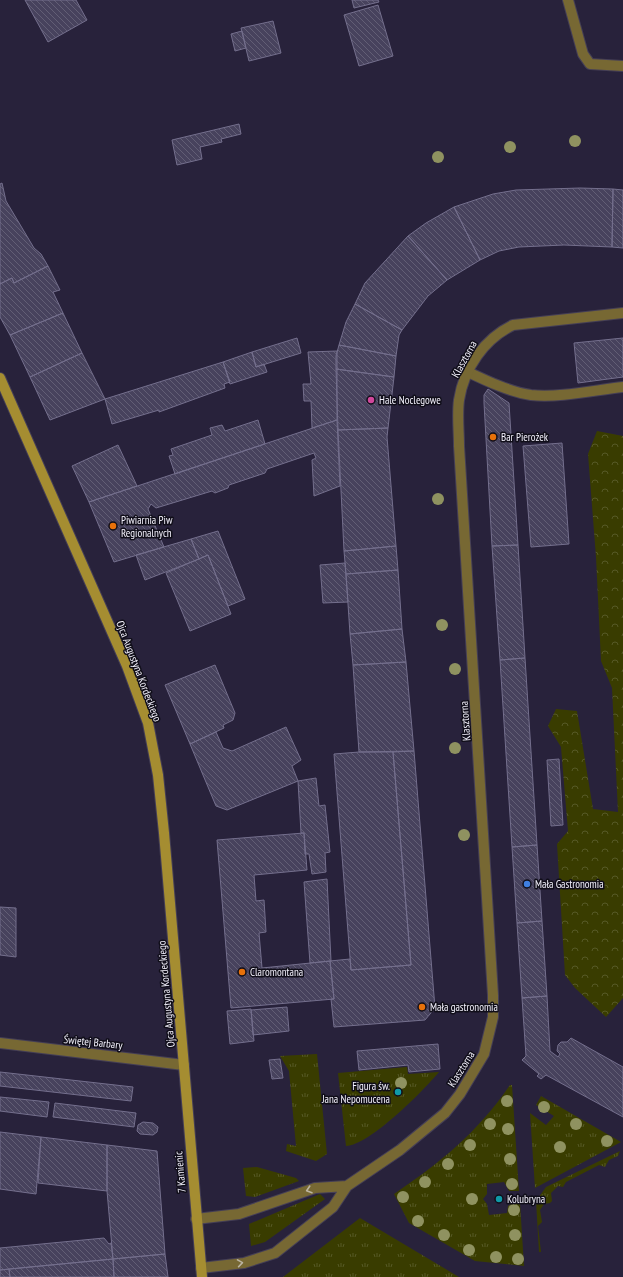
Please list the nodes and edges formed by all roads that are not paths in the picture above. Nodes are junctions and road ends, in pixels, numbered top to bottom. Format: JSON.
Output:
{"nodes":[{"id":1,"x":568,"y":0,"type":"edge"},
{"id":2,"x":623,"y":66,"type":"edge"},
{"id":3,"x":623,"y":313,"type":"edge"},
{"id":4,"x":468,"y":372,"type":"junction"},
{"id":5,"x":0,"y":378,"type":"edge"},
{"id":6,"x":623,"y":388,"type":"edge"},
{"id":7,"x":0,"y":1043,"type":"edge"},
{"id":8,"x":184,"y":1065,"type":"junction"},
{"id":9,"x":347,"y":1186,"type":"junction"},
{"id":10,"x":196,"y":1219,"type":"junction"},
{"id":11,"x":201,"y":1272,"type":"edge"}],
"edges":[{"from":1,"to":2,"type":"street"},
{"from":3,"to":4,"type":"street","name":"Klasztorna"},
{"from":4,"to":6,"type":"street"},
{"from":4,"to":9,"type":"street","name":"Klasztorna"},
{"from":5,"to":8,"type":"street","name":"Ojca Augustyna Kordeckiego"},
{"from":7,"to":8,"type":"street","name":"Świętej Barbary"},
{"from":8,"to":10,"type":"street","name":"7 Kamienic"},
{"from":9,"to":10,"type":"street","one_way":true},
{"from":11,"to":9,"type":"street","name":"Klasztorna","one_way":true},
{"from":10,"to":11,"type":"street","name":"7 Kamienic"}]}
